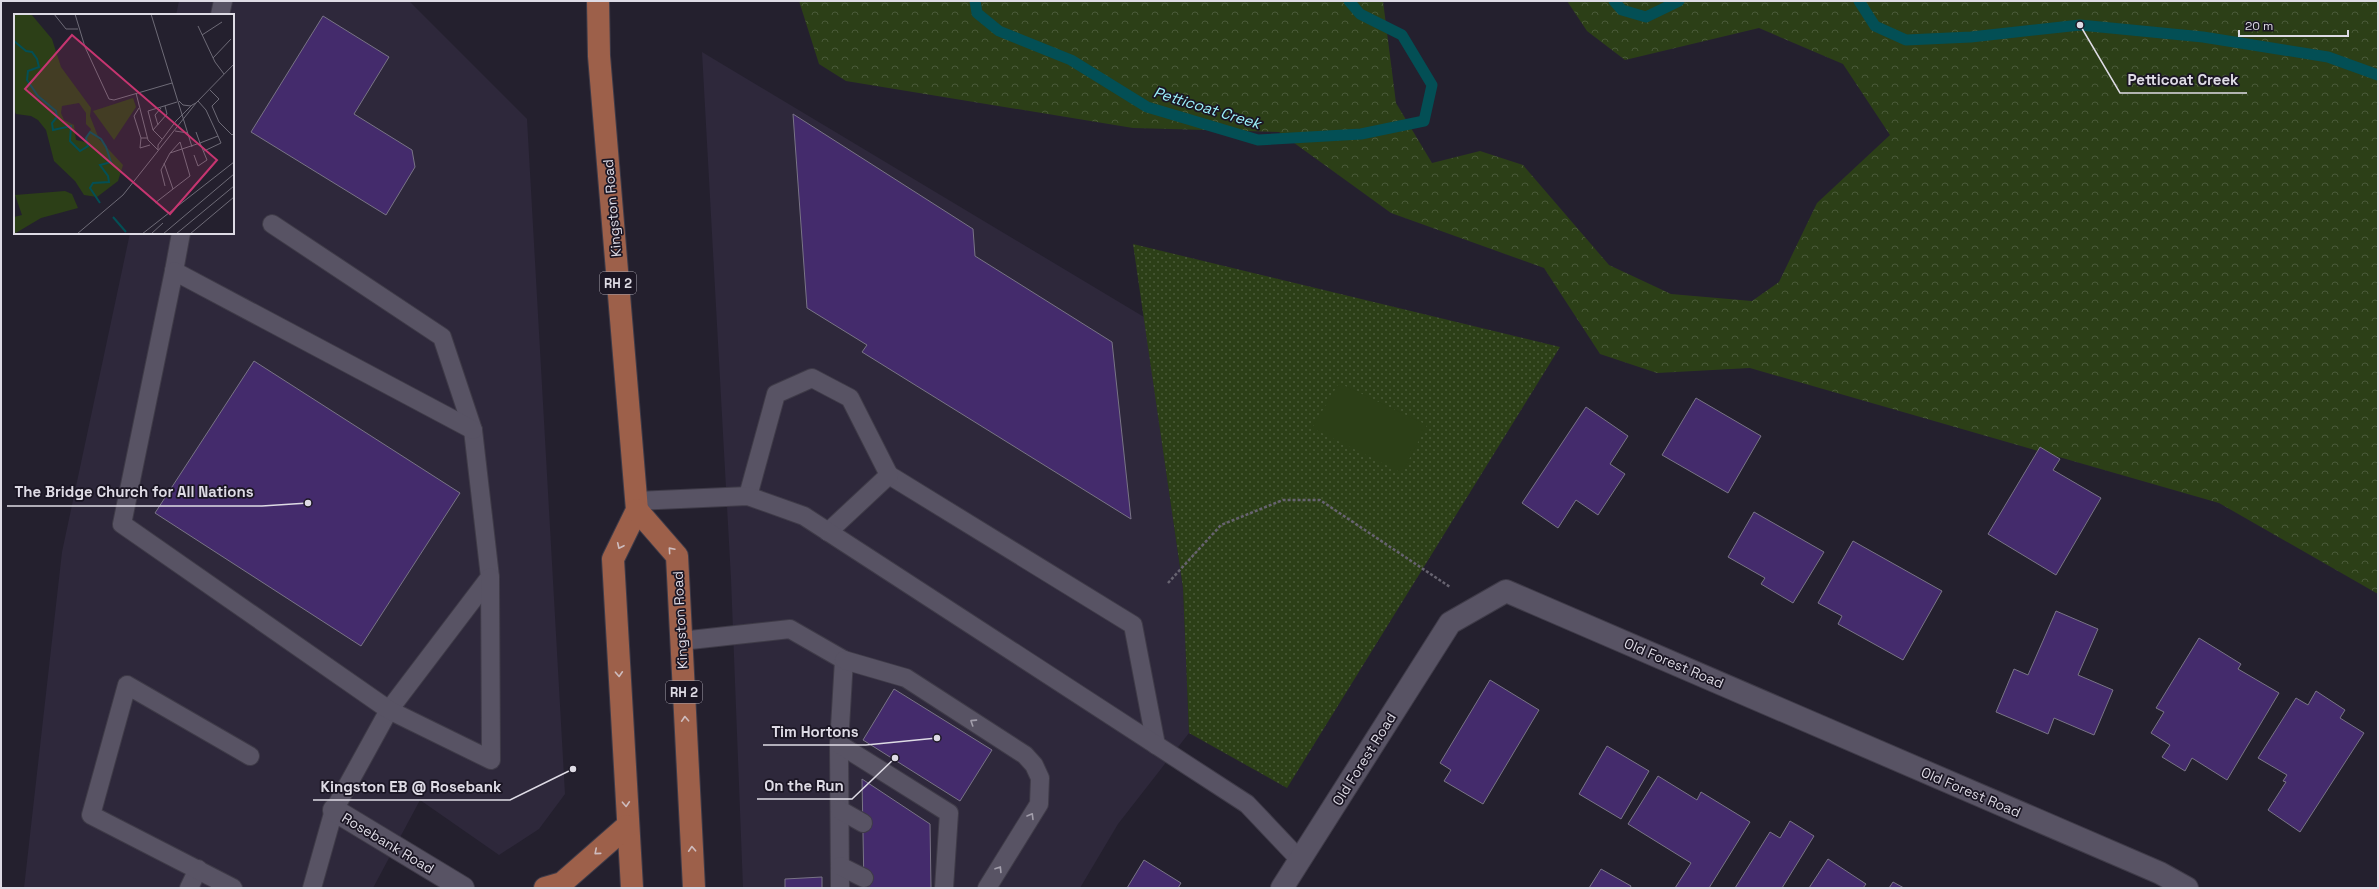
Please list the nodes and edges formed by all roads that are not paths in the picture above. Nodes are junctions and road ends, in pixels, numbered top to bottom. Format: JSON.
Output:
{"nodes":[{"id":1,"x":223,"y":1,"type":"edge"},
{"id":2,"x":598,"y":1,"type":"edge"},
{"id":3,"x":220,"y":14,"type":"edge"},
{"id":4,"x":272,"y":224,"type":"dead end"},
{"id":5,"x":181,"y":234,"type":"edge"},
{"id":6,"x":174,"y":271,"type":"junction"},
{"id":7,"x":473,"y":430,"type":"junction"},
{"id":8,"x":889,"y":475,"type":"junction"},
{"id":9,"x":748,"y":496,"type":"junction"},
{"id":10,"x":636,"y":506,"type":"junction"},
{"id":11,"x":828,"y":532,"type":"junction"},
{"id":12,"x":490,"y":577,"type":"junction"},
{"id":13,"x":681,"y":642,"type":"junction"},
{"id":14,"x":844,"y":660,"type":"junction"},
{"id":15,"x":389,"y":710,"type":"junction"},
{"id":16,"x":839,"y":744,"type":"junction"},
{"id":17,"x":1156,"y":745,"type":"junction"},
{"id":18,"x":250,"y":756,"type":"dead end"},
{"id":19,"x":334,"y":810,"type":"junction"},
{"id":20,"x":840,"y":810,"type":"junction"},
{"id":21,"x":863,"y":824,"type":"dead end"},
{"id":22,"x":627,"y":826,"type":"junction"},
{"id":23,"x":1300,"y":860,"type":"junction"},
{"id":24,"x":840,"y":866,"type":"junction"},
{"id":25,"x":198,"y":869,"type":"junction"},
{"id":26,"x":864,"y":878,"type":"dead end"},
{"id":27,"x":943,"y":878,"type":"edge"},
{"id":28,"x":189,"y":888,"type":"edge"},
{"id":29,"x":234,"y":888,"type":"edge"},
{"id":30,"x":312,"y":888,"type":"edge"},
{"id":31,"x":463,"y":888,"type":"edge"},
{"id":32,"x":545,"y":888,"type":"edge"},
{"id":33,"x":632,"y":888,"type":"edge"},
{"id":34,"x":694,"y":888,"type":"edge"},
{"id":35,"x":840,"y":888,"type":"edge"},
{"id":36,"x":987,"y":888,"type":"edge"},
{"id":37,"x":1282,"y":888,"type":"edge"},
{"id":38,"x":2187,"y":888,"type":"edge"}],
"edges":[{"from":1,"to":3,"type":"lane"},
{"from":2,"to":10,"type":"main road","name":"Kingston Road","number":"RH 2"},
{"from":4,"to":7,"type":"lane"},
{"from":5,"to":6,"type":"lane"},
{"from":6,"to":7,"type":"lane"},
{"from":6,"to":15,"type":"lane"},
{"from":7,"to":12,"type":"lane"},
{"from":8,"to":9,"type":"lane"},
{"from":8,"to":11,"type":"lane"},
{"from":8,"to":17,"type":"lane"},
{"from":9,"to":10,"type":"lane"},
{"from":9,"to":11,"type":"lane"},
{"from":13,"to":10,"type":"main road","name":"Kingston Road","number":"RH 2","one_way":true},
{"from":10,"to":22,"type":"main road","one_way":true},
{"from":11,"to":17,"type":"lane"},
{"from":12,"to":15,"type":"lane"},
{"from":12,"to":15,"type":"lane"},
{"from":13,"to":14,"type":"lane"},
{"from":34,"to":13,"type":"main road","name":"Kingston Road","number":"RH 2","one_way":true},
{"from":14,"to":16,"type":"lane"},
{"from":36,"to":14,"type":"lane","one_way":true},
{"from":15,"to":19,"type":"lane"},
{"from":16,"to":20,"type":"lane"},
{"from":16,"to":27,"type":"lane"},
{"from":17,"to":23,"type":"lane"},
{"from":18,"to":25,"type":"lane"},
{"from":19,"to":30,"type":"lane"},
{"from":19,"to":31,"type":"street","name":"Rosebank Road"},
{"from":20,"to":21,"type":"lane"},
{"from":20,"to":24,"type":"lane"},
{"from":22,"to":32,"type":"main road","one_way":true},
{"from":22,"to":33,"type":"main road"},
{"from":23,"to":37,"type":"street","name":"Old Forest Road"},
{"from":23,"to":38,"type":"street","name":"Old Forest Road"},
{"from":24,"to":26,"type":"lane"},
{"from":24,"to":35,"type":"lane"},
{"from":25,"to":28,"type":"lane"},
{"from":25,"to":29,"type":"lane"}]}
